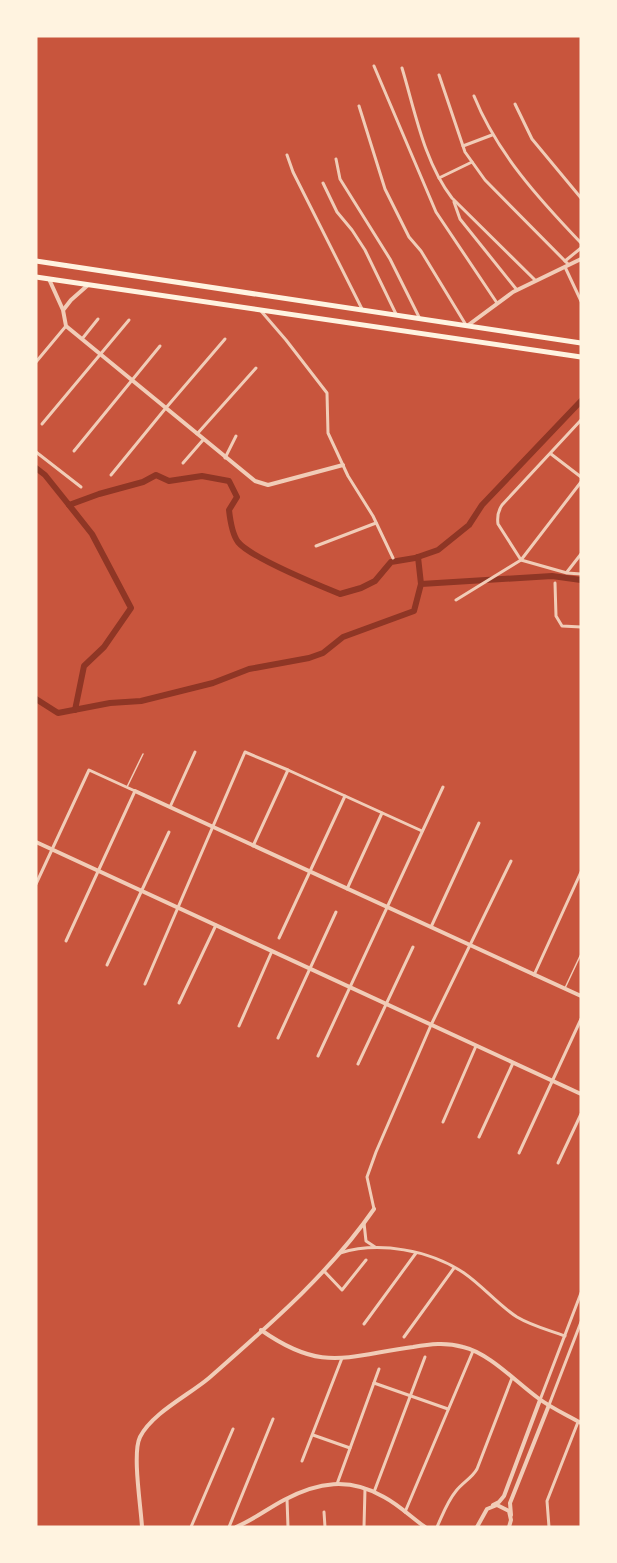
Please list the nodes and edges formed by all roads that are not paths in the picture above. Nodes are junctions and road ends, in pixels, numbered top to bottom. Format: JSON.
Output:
{"nodes":[{"id":1,"x":374,"y":66,"type":"dead end"},
{"id":2,"x":402,"y":68,"type":"dead end"},
{"id":3,"x":439,"y":75,"type":"dead end"},
{"id":4,"x":474,"y":96,"type":"dead end"},
{"id":5,"x":515,"y":104,"type":"dead end"},
{"id":6,"x":359,"y":106,"type":"dead end"},
{"id":7,"x":492,"y":135,"type":"junction"},
{"id":8,"x":463,"y":146,"type":"junction"},
{"id":9,"x":287,"y":155,"type":"dead end"},
{"id":10,"x":336,"y":159,"type":"dead end"},
{"id":11,"x":472,"y":162,"type":"junction"},
{"id":12,"x":439,"y":178,"type":"junction"},
{"id":13,"x":323,"y":183,"type":"dead end"},
{"id":14,"x":581,"y":198,"type":"edge"},
{"id":15,"x":454,"y":199,"type":"junction"},
{"id":16,"x":581,"y":245,"type":"edge"},
{"id":17,"x":581,"y":259,"type":"edge"},
{"id":18,"x":36,"y":261,"type":"edge"},
{"id":19,"x":566,"y":264,"type":"junction"},
{"id":20,"x":36,"y":277,"type":"edge"},
{"id":21,"x":49,"y":279,"type":"junction"},
{"id":22,"x":535,"y":280,"type":"junction"},
{"id":23,"x":88,"y":285,"type":"junction"},
{"id":24,"x":517,"y":290,"type":"junction"},
{"id":25,"x":581,"y":301,"type":"edge"},
{"id":26,"x":497,"y":303,"type":"junction"},
{"id":27,"x":63,"y":310,"type":"junction"},
{"id":28,"x":260,"y":310,"type":"junction"},
{"id":29,"x":363,"y":310,"type":"junction"},
{"id":30,"x":397,"y":316,"type":"junction"},
{"id":31,"x":98,"y":319,"type":"dead end"},
{"id":32,"x":420,"y":319,"type":"junction"},
{"id":33,"x":129,"y":320,"type":"dead end"},
{"id":34,"x":66,"y":326,"type":"junction"},
{"id":35,"x":467,"y":326,"type":"junction"},
{"id":36,"x":82,"y":339,"type":"junction"},
{"id":37,"x":225,"y":339,"type":"dead end"},
{"id":38,"x":581,"y":344,"type":"edge"},
{"id":39,"x":160,"y":346,"type":"dead end"},
{"id":40,"x":101,"y":355,"type":"junction"},
{"id":41,"x":581,"y":357,"type":"edge"},
{"id":42,"x":36,"y":362,"type":"edge"},
{"id":43,"x":256,"y":368,"type":"dead end"},
{"id":44,"x":132,"y":381,"type":"junction"},
{"id":45,"x":165,"y":409,"type":"junction"},
{"id":46,"x":581,"y":420,"type":"edge"},
{"id":47,"x":42,"y":424,"type":"dead end"},
{"id":48,"x":196,"y":435,"type":"junction"},
{"id":49,"x":236,"y":436,"type":"dead end"},
{"id":50,"x":203,"y":440,"type":"junction"},
{"id":51,"x":74,"y":451,"type":"dead end"},
{"id":52,"x":36,"y":452,"type":"edge"},
{"id":53,"x":551,"y":454,"type":"junction"},
{"id":54,"x":225,"y":458,"type":"junction"},
{"id":55,"x":183,"y":463,"type":"dead end"},
{"id":56,"x":343,"y":465,"type":"junction"},
{"id":57,"x":111,"y":476,"type":"dead end"},
{"id":58,"x":581,"y":477,"type":"edge"},
{"id":59,"x":581,"y":482,"type":"edge"},
{"id":60,"x":81,"y":487,"type":"dead end"},
{"id":61,"x":376,"y":523,"type":"junction"},
{"id":62,"x":316,"y":546,"type":"dead end"},
{"id":63,"x":581,"y":554,"type":"edge"},
{"id":64,"x":393,"y":558,"type":"dead end"},
{"id":65,"x":521,"y":560,"type":"junction"},
{"id":66,"x":567,"y":573,"type":"junction"},
{"id":67,"x":581,"y":574,"type":"edge"},
{"id":68,"x":555,"y":583,"type":"dead end"},
{"id":69,"x":456,"y":600,"type":"dead end"},
{"id":70,"x":581,"y":627,"type":"edge"},
{"id":71,"x":195,"y":752,"type":"dead end"},
{"id":72,"x":143,"y":754,"type":"dead end"},
{"id":73,"x":288,"y":770,"type":"junction"},
{"id":74,"x":442,"y":787,"type":"dead end"},
{"id":75,"x":127,"y":788,"type":"junction"},
{"id":76,"x":135,"y":792,"type":"junction"},
{"id":77,"x":345,"y":796,"type":"junction"},
{"id":78,"x":170,"y":807,"type":"junction"},
{"id":79,"x":382,"y":813,"type":"junction"},
{"id":80,"x":479,"y":823,"type":"dead end"},
{"id":81,"x":213,"y":827,"type":"junction"},
{"id":82,"x":422,"y":831,"type":"junction"},
{"id":83,"x":169,"y":832,"type":"dead end"},
{"id":84,"x":36,"y":842,"type":"edge"},
{"id":85,"x":254,"y":846,"type":"junction"},
{"id":86,"x":52,"y":849,"type":"junction"},
{"id":87,"x":511,"y":861,"type":"dead end"},
{"id":88,"x":98,"y":871,"type":"junction"},
{"id":89,"x":310,"y":872,"type":"junction"},
{"id":90,"x":581,"y":872,"type":"edge"},
{"id":91,"x":36,"y":884,"type":"edge"},
{"id":92,"x":347,"y":889,"type":"junction"},
{"id":93,"x":141,"y":890,"type":"junction"},
{"id":94,"x":387,"y":907,"type":"junction"},
{"id":95,"x":178,"y":908,"type":"junction"},
{"id":96,"x":336,"y":912,"type":"dead end"},
{"id":97,"x":216,"y":925,"type":"junction"},
{"id":98,"x":431,"y":927,"type":"junction"},
{"id":99,"x":279,"y":938,"type":"dead end"},
{"id":100,"x":66,"y":941,"type":"dead end"},
{"id":101,"x":470,"y":945,"type":"junction"},
{"id":102,"x":413,"y":947,"type":"dead end"},
{"id":103,"x":272,"y":951,"type":"junction"},
{"id":104,"x":581,"y":954,"type":"edge"},
{"id":105,"x":107,"y":965,"type":"dead end"},
{"id":106,"x":309,"y":968,"type":"junction"},
{"id":107,"x":534,"y":975,"type":"junction"},
{"id":108,"x":145,"y":984,"type":"dead end"},
{"id":109,"x":350,"y":987,"type":"junction"},
{"id":110,"x":564,"y":989,"type":"junction"},
{"id":111,"x":581,"y":996,"type":"edge"},
{"id":112,"x":178,"y":1003,"type":"dead end"},
{"id":113,"x":387,"y":1004,"type":"junction"},
{"id":114,"x":581,"y":1019,"type":"edge"},
{"id":115,"x":431,"y":1025,"type":"junction"},
{"id":116,"x":239,"y":1026,"type":"dead end"},
{"id":117,"x":278,"y":1038,"type":"dead end"},
{"id":118,"x":476,"y":1046,"type":"junction"},
{"id":119,"x":318,"y":1056,"type":"dead end"},
{"id":120,"x":513,"y":1063,"type":"junction"},
{"id":121,"x":358,"y":1064,"type":"dead end"},
{"id":122,"x":553,"y":1081,"type":"junction"},
{"id":123,"x":581,"y":1094,"type":"edge"},
{"id":124,"x":581,"y":1114,"type":"edge"},
{"id":125,"x":443,"y":1122,"type":"dead end"},
{"id":126,"x":479,"y":1137,"type":"dead end"},
{"id":127,"x":519,"y":1153,"type":"dead end"},
{"id":128,"x":558,"y":1163,"type":"dead end"},
{"id":129,"x":374,"y":1209,"type":"joint"},
{"id":130,"x":364,"y":1223,"type":"junction"},
{"id":131,"x":376,"y":1248,"type":"junction"},
{"id":132,"x":416,"y":1252,"type":"junction"},
{"id":133,"x":340,"y":1253,"type":"junction"},
{"id":134,"x":366,"y":1260,"type":"dead end"},
{"id":135,"x":454,"y":1267,"type":"junction"},
{"id":136,"x":324,"y":1271,"type":"junction"},
{"id":137,"x":581,"y":1293,"type":"edge"},
{"id":138,"x":581,"y":1322,"type":"edge"},
{"id":139,"x":364,"y":1324,"type":"dead end"},
{"id":140,"x":261,"y":1330,"type":"junction"},
{"id":141,"x":565,"y":1336,"type":"junction"},
{"id":142,"x":404,"y":1337,"type":"dead end"},
{"id":143,"x":473,"y":1351,"type":"junction"},
{"id":144,"x":425,"y":1357,"type":"dead end"},
{"id":145,"x":342,"y":1358,"type":"junction"},
{"id":146,"x":379,"y":1369,"type":"dead end"},
{"id":147,"x":512,"y":1378,"type":"junction"},
{"id":148,"x":374,"y":1383,"type":"junction"},
{"id":149,"x":410,"y":1396,"type":"junction"},
{"id":150,"x":540,"y":1400,"type":"junction"},
{"id":151,"x":549,"y":1405,"type":"junction"},
{"id":152,"x":448,"y":1409,"type":"junction"},
{"id":153,"x":273,"y":1419,"type":"dead end"},
{"id":154,"x":579,"y":1422,"type":"edge"},
{"id":155,"x":232,"y":1429,"type":"dead end"},
{"id":156,"x":313,"y":1435,"type":"junction"},
{"id":157,"x":350,"y":1448,"type":"junction"},
{"id":158,"x":302,"y":1461,"type":"dead end"},
{"id":159,"x":337,"y":1484,"type":"junction"},
{"id":160,"x":364,"y":1489,"type":"junction"},
{"id":161,"x":374,"y":1492,"type":"junction"},
{"id":162,"x":287,"y":1498,"type":"junction"},
{"id":163,"x":493,"y":1505,"type":"junction"},
{"id":164,"x":324,"y":1512,"type":"dead end"},
{"id":165,"x":405,"y":1512,"type":"junction"},
{"id":166,"x":511,"y":1515,"type":"junction"},
{"id":167,"x":248,"y":1525,"type":"edge"},
{"id":168,"x":142,"y":1527,"type":"edge"},
{"id":169,"x":191,"y":1527,"type":"edge"},
{"id":170,"x":229,"y":1527,"type":"edge"},
{"id":171,"x":236,"y":1527,"type":"edge"},
{"id":172,"x":288,"y":1527,"type":"edge"},
{"id":173,"x":325,"y":1527,"type":"edge"},
{"id":174,"x":364,"y":1527,"type":"edge"},
{"id":175,"x":425,"y":1527,"type":"edge"},
{"id":176,"x":437,"y":1527,"type":"edge"},
{"id":177,"x":477,"y":1527,"type":"edge"},
{"id":178,"x":509,"y":1527,"type":"edge"},
{"id":179,"x":549,"y":1527,"type":"edge"}],
"edges":[{"from":1,"to":26,"type":"street"},
{"from":2,"to":12,"type":"street"},
{"from":3,"to":8,"type":"street"},
{"from":4,"to":7,"type":"street"},
{"from":5,"to":14,"type":"street"},
{"from":6,"to":35,"type":"street"},
{"from":7,"to":8,"type":"street"},
{"from":7,"to":16,"type":"street"},
{"from":8,"to":11,"type":"street"},
{"from":9,"to":29,"type":"street"},
{"from":10,"to":32,"type":"street"},
{"from":11,"to":12,"type":"street"},
{"from":11,"to":19,"type":"street"},
{"from":12,"to":15,"type":"street"},
{"from":13,"to":30,"type":"street"},
{"from":15,"to":22,"type":"street"},
{"from":15,"to":24,"type":"street"},
{"from":16,"to":19,"type":"street"},
{"from":17,"to":19,"type":"street"},
{"from":18,"to":29,"type":"highway"},
{"from":19,"to":22,"type":"street"},
{"from":19,"to":25,"type":"street"},
{"from":20,"to":21,"type":"highway"},
{"from":21,"to":23,"type":"highway"},
{"from":21,"to":27,"type":"street"},
{"from":22,"to":24,"type":"street"},
{"from":23,"to":27,"type":"street"},
{"from":23,"to":28,"type":"highway"},
{"from":24,"to":26,"type":"street"},
{"from":26,"to":35,"type":"street"},
{"from":27,"to":34,"type":"street"},
{"from":28,"to":41,"type":"highway"},
{"from":28,"to":56,"type":"street"},
{"from":29,"to":30,"type":"highway"},
{"from":30,"to":32,"type":"highway"},
{"from":31,"to":36,"type":"street"},
{"from":32,"to":35,"type":"highway"},
{"from":33,"to":40,"type":"street"},
{"from":34,"to":36,"type":"street"},
{"from":34,"to":42,"type":"street"},
{"from":35,"to":38,"type":"highway"},
{"from":36,"to":40,"type":"street"},
{"from":37,"to":45,"type":"street"},
{"from":39,"to":44,"type":"street"},
{"from":40,"to":44,"type":"street"},
{"from":40,"to":47,"type":"street"},
{"from":43,"to":48,"type":"street"},
{"from":44,"to":45,"type":"street"},
{"from":44,"to":51,"type":"street"},
{"from":45,"to":48,"type":"street"},
{"from":45,"to":57,"type":"street"},
{"from":46,"to":53,"type":"street"},
{"from":48,"to":50,"type":"street"},
{"from":49,"to":54,"type":"street"},
{"from":50,"to":54,"type":"street"},
{"from":50,"to":55,"type":"street"},
{"from":52,"to":60,"type":"street"},
{"from":53,"to":58,"type":"street"},
{"from":53,"to":65,"type":"street"},
{"from":54,"to":56,"type":"street"},
{"from":56,"to":61,"type":"street"},
{"from":59,"to":65,"type":"street"},
{"from":61,"to":62,"type":"street"},
{"from":61,"to":64,"type":"street"},
{"from":63,"to":66,"type":"street"},
{"from":65,"to":66,"type":"street"},
{"from":65,"to":69,"type":"street"},
{"from":66,"to":67,"type":"street"},
{"from":68,"to":70,"type":"street"},
{"from":71,"to":78,"type":"street"},
{"from":72,"to":75,"type":"lane"},
{"from":73,"to":77,"type":"street"},
{"from":73,"to":81,"type":"street"},
{"from":73,"to":85,"type":"street"},
{"from":74,"to":82,"type":"street"},
{"from":75,"to":76,"type":"street"},
{"from":75,"to":86,"type":"street"},
{"from":76,"to":78,"type":"street"},
{"from":76,"to":88,"type":"street"},
{"from":77,"to":79,"type":"street"},
{"from":77,"to":89,"type":"street"},
{"from":78,"to":81,"type":"street"},
{"from":79,"to":82,"type":"street"},
{"from":79,"to":92,"type":"street"},
{"from":80,"to":98,"type":"street"},
{"from":81,"to":85,"type":"street"},
{"from":81,"to":95,"type":"street"},
{"from":82,"to":94,"type":"street"},
{"from":83,"to":93,"type":"street"},
{"from":84,"to":86,"type":"street"},
{"from":85,"to":89,"type":"street"},
{"from":86,"to":88,"type":"street"},
{"from":86,"to":91,"type":"street"},
{"from":87,"to":101,"type":"street"},
{"from":88,"to":93,"type":"street"},
{"from":88,"to":100,"type":"street"},
{"from":89,"to":92,"type":"street"},
{"from":89,"to":99,"type":"street"},
{"from":90,"to":107,"type":"street"},
{"from":92,"to":94,"type":"street"},
{"from":93,"to":95,"type":"street"},
{"from":93,"to":105,"type":"street"},
{"from":94,"to":98,"type":"street"},
{"from":94,"to":109,"type":"street"},
{"from":95,"to":97,"type":"street"},
{"from":95,"to":108,"type":"street"},
{"from":96,"to":106,"type":"street"},
{"from":97,"to":103,"type":"street"},
{"from":97,"to":112,"type":"street"},
{"from":98,"to":101,"type":"street"},
{"from":101,"to":107,"type":"street"},
{"from":101,"to":115,"type":"street"},
{"from":102,"to":113,"type":"street"},
{"from":103,"to":106,"type":"street"},
{"from":103,"to":116,"type":"street"},
{"from":104,"to":110,"type":"lane"},
{"from":106,"to":109,"type":"street"},
{"from":106,"to":117,"type":"street"},
{"from":107,"to":110,"type":"street"},
{"from":109,"to":113,"type":"street"},
{"from":109,"to":119,"type":"street"},
{"from":110,"to":111,"type":"street"},
{"from":113,"to":115,"type":"street"},
{"from":113,"to":121,"type":"street"},
{"from":114,"to":122,"type":"street"},
{"from":115,"to":118,"type":"street"},
{"from":115,"to":129,"type":"street"},
{"from":118,"to":120,"type":"street"},
{"from":118,"to":125,"type":"street"},
{"from":120,"to":122,"type":"street"},
{"from":120,"to":126,"type":"street"},
{"from":122,"to":123,"type":"street"},
{"from":122,"to":127,"type":"street"},
{"from":124,"to":128,"type":"street"},
{"from":129,"to":130,"type":"street"},
{"from":130,"to":131,"type":"street"},
{"from":130,"to":133,"type":"street"},
{"from":131,"to":132,"type":"street"},
{"from":131,"to":133,"type":"street"},
{"from":132,"to":135,"type":"street"},
{"from":132,"to":139,"type":"street"},
{"from":133,"to":136,"type":"street"},
{"from":134,"to":136,"type":"street"},
{"from":135,"to":141,"type":"street"},
{"from":135,"to":142,"type":"street"},
{"from":136,"to":140,"type":"street"},
{"from":137,"to":141,"type":"street"},
{"from":138,"to":151,"type":"street"},
{"from":140,"to":145,"type":"street"},
{"from":140,"to":168,"type":"street"},
{"from":141,"to":150,"type":"street"},
{"from":143,"to":145,"type":"street"},
{"from":143,"to":147,"type":"street"},
{"from":143,"to":152,"type":"street"},
{"from":144,"to":149,"type":"street"},
{"from":145,"to":156,"type":"street"},
{"from":146,"to":148,"type":"street"},
{"from":147,"to":150,"type":"street"},
{"from":147,"to":176,"type":"street"},
{"from":148,"to":149,"type":"street"},
{"from":148,"to":157,"type":"street"},
{"from":149,"to":152,"type":"street"},
{"from":149,"to":161,"type":"street"},
{"from":150,"to":151,"type":"street"},
{"from":150,"to":163,"type":"street"},
{"from":151,"to":154,"type":"street"},
{"from":151,"to":166,"type":"street"},
{"from":152,"to":165,"type":"street"},
{"from":153,"to":170,"type":"street"},
{"from":154,"to":179,"type":"street"},
{"from":155,"to":169,"type":"street"},
{"from":156,"to":157,"type":"street"},
{"from":156,"to":158,"type":"street"},
{"from":157,"to":159,"type":"street"},
{"from":159,"to":160,"type":"street"},
{"from":159,"to":162,"type":"street"},
{"from":160,"to":161,"type":"street"},
{"from":160,"to":174,"type":"street"},
{"from":161,"to":165,"type":"street"},
{"from":162,"to":167,"type":"street"},
{"from":162,"to":172,"type":"street"},
{"from":163,"to":166,"type":"street"},
{"from":163,"to":177,"type":"street"},
{"from":164,"to":173,"type":"street"},
{"from":165,"to":175,"type":"street"},
{"from":166,"to":178,"type":"street"},
{"from":167,"to":171,"type":"street"}]}
